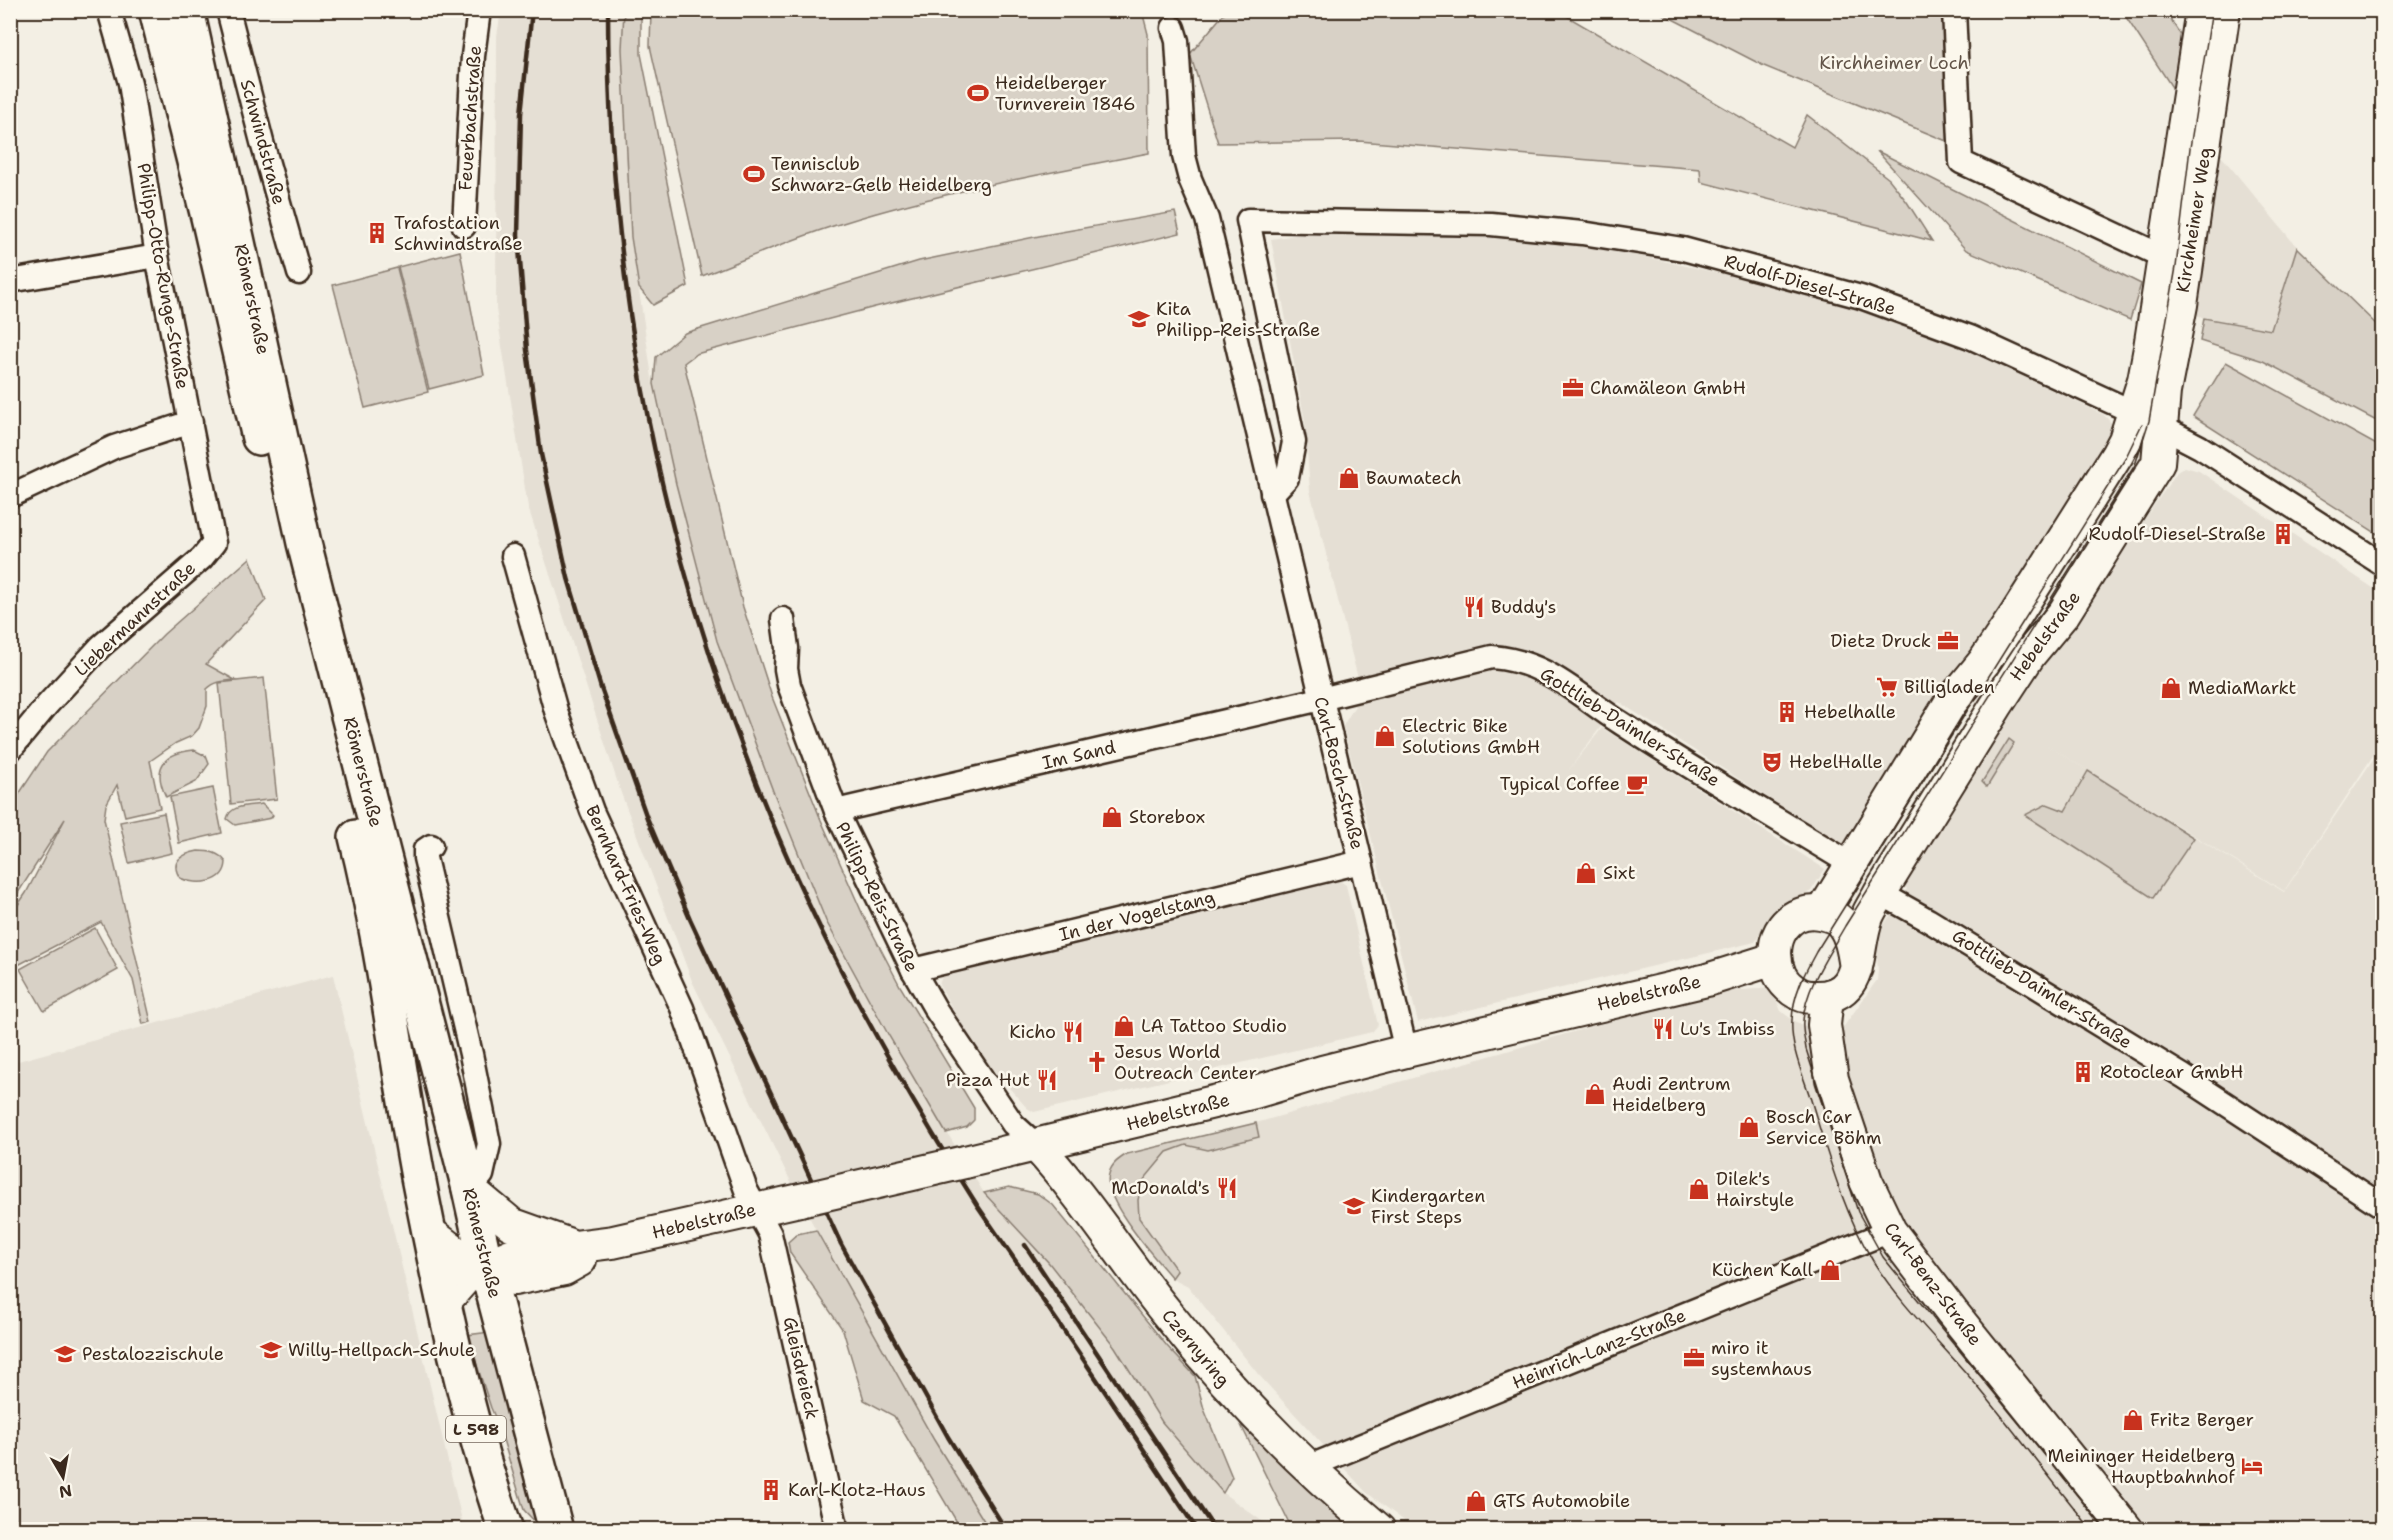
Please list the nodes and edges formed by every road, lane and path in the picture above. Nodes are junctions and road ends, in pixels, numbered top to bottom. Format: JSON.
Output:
{"nodes":[{"id":1,"x":109,"y":10,"type":"edge"},
{"id":2,"x":156,"y":10,"type":"edge"},
{"id":3,"x":187,"y":10,"type":"edge"},
{"id":4,"x":228,"y":10,"type":"edge"},
{"id":5,"x":479,"y":10,"type":"edge"},
{"id":6,"x":1954,"y":10,"type":"edge"},
{"id":7,"x":2202,"y":10,"type":"edge"},
{"id":8,"x":2224,"y":10,"type":"edge"},
{"id":9,"x":1173,"y":28,"type":"dead end"},
{"id":10,"x":464,"y":226,"type":"dead end"},
{"id":11,"x":157,"y":256,"type":"junction"},
{"id":12,"x":2164,"y":257,"type":"junction"},
{"id":13,"x":299,"y":273,"type":"dead end"},
{"id":14,"x":10,"y":281,"type":"edge"},
{"id":15,"x":2133,"y":412,"type":"junction"},
{"id":16,"x":191,"y":422,"type":"junction"},
{"id":17,"x":2161,"y":428,"type":"junction"},
{"id":18,"x":1272,"y":494,"type":"junction"},
{"id":19,"x":10,"y":496,"type":"edge"},
{"id":20,"x":214,"y":543,"type":"joint"},
{"id":21,"x":513,"y":556,"type":"dead end"},
{"id":22,"x":2382,"y":564,"type":"edge"},
{"id":23,"x":783,"y":619,"type":"dead end"},
{"id":24,"x":1321,"y":699,"type":"junction"},
{"id":25,"x":10,"y":750,"type":"edge"},
{"id":26,"x":836,"y":811,"type":"junction"},
{"id":27,"x":431,"y":846,"type":"dead end"},
{"id":28,"x":1361,"y":862,"type":"junction"},
{"id":29,"x":1851,"y":864,"type":"junction"},
{"id":30,"x":1880,"y":893,"type":"junction"},
{"id":31,"x":1822,"y":913,"type":"junction"},
{"id":32,"x":1774,"y":959,"type":"junction"},
{"id":33,"x":1856,"y":968,"type":"junction"},
{"id":34,"x":913,"y":970,"type":"junction"},
{"id":35,"x":1827,"y":998,"type":"junction"},
{"id":36,"x":1406,"y":1051,"type":"junction"},
{"id":37,"x":1036,"y":1145,"type":"junction"},
{"id":38,"x":469,"y":1190,"type":"junction"},
{"id":39,"x":2382,"y":1206,"type":"edge"},
{"id":40,"x":755,"y":1210,"type":"junction"},
{"id":41,"x":1890,"y":1231,"type":"junction"},
{"id":42,"x":430,"y":1233,"type":"junction"},
{"id":43,"x":613,"y":1242,"type":"junction"},
{"id":44,"x":573,"y":1246,"type":"junction"},
{"id":45,"x":486,"y":1266,"type":"junction"},
{"id":46,"x":444,"y":1302,"type":"junction"},
{"id":47,"x":1308,"y":1467,"type":"junction"},
{"id":48,"x":508,"y":1528,"type":"edge"},
{"id":49,"x":556,"y":1530,"type":"edge"},
{"id":50,"x":834,"y":1530,"type":"edge"},
{"id":51,"x":1379,"y":1530,"type":"edge"},
{"id":52,"x":2127,"y":1530,"type":"edge"}],
"edges":[{"from":1,"to":11,"type":"street","name":"Philipp-Otto-Runge-Straße"},
{"from":2,"to":42,"type":"main road","name":"Römerstraße"},
{"from":3,"to":38,"type":"main road","name":"Römerstraße"},
{"from":4,"to":13,"type":"street","name":"Schwindstraße"},
{"from":5,"to":10,"type":"street","name":"Feuerbachstraße"},
{"from":6,"to":12,"type":"street","name":"Kirchheimer Weg"},
{"from":7,"to":12,"type":"main road","name":"Kirchheimer Weg"},
{"from":8,"to":17,"type":"main road","name":"Kirchheimer Weg"},
{"from":9,"to":18,"type":"street","name":"Carl-Bosch-Straße"},
{"from":11,"to":14,"type":"street"},
{"from":11,"to":16,"type":"street","name":"Philipp-Otto-Runge-Straße"},
{"from":12,"to":15,"type":"main road","name":"Kirchheimer Weg"},
{"from":15,"to":17,"type":"street","name":"Rudolf-Diesel-Straße"},
{"from":15,"to":18,"type":"street","name":"Rudolf-Diesel-Straße"},
{"from":15,"to":29,"type":"main road","name":"Hebelstraße"},
{"from":16,"to":19,"type":"street"},
{"from":16,"to":20,"type":"street","name":"Philipp-Otto-Runge-Straße"},
{"from":17,"to":22,"type":"street","name":"Rudolf-Diesel-Straße"},
{"from":17,"to":30,"type":"main road","name":"Hebelstraße"},
{"from":18,"to":24,"type":"street","name":"Carl-Bosch-Straße"},
{"from":20,"to":25,"type":"street","name":"Liebermannstraße"},
{"from":21,"to":40,"type":"street","name":"Bernhard-Fries-Weg"},
{"from":23,"to":26,"type":"street","name":"Philipp-Reis-Straße"},
{"from":24,"to":26,"type":"street","name":"Im Sand"},
{"from":24,"to":28,"type":"street","name":"Carl-Bosch-Straße"},
{"from":24,"to":29,"type":"street","name":"Gottlieb-Daimler-Straße"},
{"from":26,"to":34,"type":"street","name":"Philipp-Reis-Straße"},
{"from":27,"to":38,"type":"street"},
{"from":28,"to":34,"type":"street","name":"In der Vogelstang"},
{"from":28,"to":36,"type":"street","name":"Carl-Bosch-Straße"},
{"from":29,"to":31,"type":"main road","name":"Hebelstraße"},
{"from":30,"to":33,"type":"main road","name":"Hebelstraße"},
{"from":30,"to":39,"type":"street","name":"Gottlieb-Daimler-Straße"},
{"from":31,"to":32,"type":"main road"},
{"from":31,"to":33,"type":"main road"},
{"from":32,"to":35,"type":"main road"},
{"from":32,"to":36,"type":"main road","name":"Hebelstraße"},
{"from":33,"to":35,"type":"main road","name":"Hebelstraße"},
{"from":34,"to":37,"type":"street","name":"Philipp-Reis-Straße"},
{"from":35,"to":41,"type":"main road","name":"Carl-Benz-Straße"},
{"from":36,"to":37,"type":"main road","name":"Hebelstraße"},
{"from":37,"to":40,"type":"main road","name":"Hebelstraße","bridge":true},
{"from":37,"to":47,"type":"main road","name":"Czernyring"},
{"from":38,"to":44,"type":"main road"},
{"from":38,"to":45,"type":"main road","name":"Römerstraße"},
{"from":40,"to":43,"type":"main road","name":"Hebelstraße"},
{"from":40,"to":50,"type":"street","name":"Gleisdreieck"},
{"from":41,"to":47,"type":"street","name":"Heinrich-Lanz-Straße"},
{"from":41,"to":52,"type":"main road","name":"Carl-Benz-Straße"},
{"from":42,"to":45,"type":"main road","name":"Hebelstraße"},
{"from":42,"to":46,"type":"main road","name":"Römerstraße"},
{"from":43,"to":44,"type":"main road","name":"Hebelstraße"},
{"from":43,"to":45,"type":"main road","name":"Hebelstraße"},
{"from":44,"to":45,"type":"main road","name":"Hebelstraße"},
{"from":45,"to":46,"type":"main road","name":"Hebelstraße"},
{"from":45,"to":49,"type":"main road","name":"Römerstraße"},
{"from":46,"to":48,"type":"main road","name":"Römerstraße","number":"L 598"},
{"from":47,"to":51,"type":"main road","name":"Czernyring"}]}
